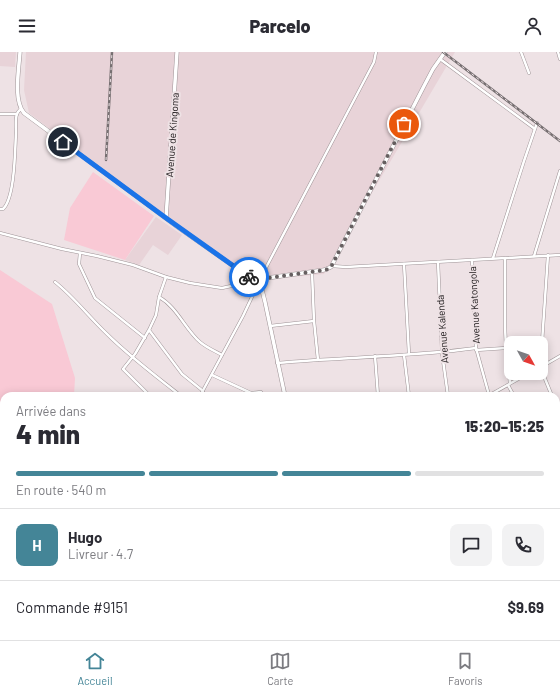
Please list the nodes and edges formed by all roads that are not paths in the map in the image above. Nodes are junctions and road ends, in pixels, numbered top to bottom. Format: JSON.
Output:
{"nodes":[{"id":1,"x":20,"y":52,"type":"edge"},
{"id":2,"x":177,"y":52,"type":"edge"},
{"id":3,"x":376,"y":52,"type":"edge"},
{"id":4,"x":445,"y":52,"type":"edge"},
{"id":5,"x":521,"y":52,"type":"edge"},
{"id":6,"x":558,"y":52,"type":"edge"},
{"id":7,"x":440,"y":59,"type":"junction"},
{"id":8,"x":560,"y":59,"type":"edge"},
{"id":9,"x":528,"y":73,"type":"dead end"},
{"id":10,"x":21,"y":109,"type":"junction"},
{"id":11,"x":0,"y":114,"type":"edge"},
{"id":12,"x":17,"y":114,"type":"junction"},
{"id":13,"x":537,"y":123,"type":"dead end"},
{"id":14,"x":535,"y":129,"type":"junction"},
{"id":15,"x":560,"y":171,"type":"edge"},
{"id":16,"x":0,"y":209,"type":"edge"},
{"id":17,"x":166,"y":218,"type":"junction"},
{"id":18,"x":0,"y":232,"type":"edge"},
{"id":19,"x":80,"y":253,"type":"junction"},
{"id":20,"x":548,"y":255,"type":"junction"},
{"id":21,"x":560,"y":255,"type":"edge"},
{"id":22,"x":534,"y":256,"type":"junction"},
{"id":23,"x":493,"y":258,"type":"junction"},
{"id":24,"x":506,"y":258,"type":"junction"},
{"id":25,"x":472,"y":260,"type":"junction"},
{"id":26,"x":438,"y":262,"type":"junction"},
{"id":27,"x":404,"y":264,"type":"junction"},
{"id":28,"x":332,"y":266,"type":"junction"},
{"id":29,"x":312,"y":272,"type":"junction"},
{"id":30,"x":166,"y":277,"type":"junction"},
{"id":31,"x":249,"y":277,"type":"junction"},
{"id":32,"x":259,"y":280,"type":"junction"},
{"id":33,"x":55,"y":282,"type":"dead end"},
{"id":34,"x":158,"y":297,"type":"junction"},
{"id":35,"x":314,"y":321,"type":"junction"},
{"id":36,"x":270,"y":326,"type":"junction"},
{"id":37,"x":149,"y":330,"type":"junction"},
{"id":38,"x":506,"y":336,"type":"edge"},
{"id":39,"x":542,"y":336,"type":"edge"},
{"id":40,"x":144,"y":338,"type":"junction"},
{"id":41,"x":504,"y":348,"type":"edge"},
{"id":42,"x":476,"y":349,"type":"junction"},
{"id":43,"x":442,"y":353,"type":"junction"},
{"id":44,"x":409,"y":354,"type":"junction"},
{"id":45,"x":222,"y":355,"type":"junction"},
{"id":46,"x":404,"y":355,"type":"junction"},
{"id":47,"x":375,"y":356,"type":"junction"},
{"id":48,"x":560,"y":356,"type":"edge"},
{"id":49,"x":132,"y":357,"type":"junction"},
{"id":50,"x":318,"y":360,"type":"junction"},
{"id":51,"x":277,"y":363,"type":"junction"},
{"id":52,"x":548,"y":364,"type":"edge"},
{"id":53,"x":212,"y":375,"type":"junction"},
{"id":54,"x":509,"y":380,"type":"edge"},
{"id":55,"x":516,"y":380,"type":"edge"},
{"id":56,"x":546,"y":380,"type":"edge"},
{"id":57,"x":509,"y":384,"type":"junction"},
{"id":58,"x":203,"y":390,"type":"joint"},
{"id":59,"x":146,"y":392,"type":"edge"},
{"id":60,"x":176,"y":392,"type":"edge"},
{"id":61,"x":249,"y":392,"type":"edge"},
{"id":62,"x":283,"y":392,"type":"edge"},
{"id":63,"x":378,"y":392,"type":"edge"},
{"id":64,"x":409,"y":392,"type":"edge"},
{"id":65,"x":447,"y":392,"type":"edge"},
{"id":66,"x":487,"y":392,"type":"edge"},
{"id":67,"x":495,"y":392,"type":"edge"},
{"id":68,"x":512,"y":392,"type":"edge"},
{"id":69,"x":550,"y":392,"type":"edge"}],
"edges":[{"from":1,"to":10,"type":"street"},
{"from":2,"to":17,"type":"street","name":"Avenue de Kingoma"},
{"from":3,"to":32,"type":"street"},
{"from":4,"to":7,"type":"street"},
{"from":5,"to":9,"type":"street"},
{"from":6,"to":8,"type":"street"},
{"from":7,"to":14,"type":"street"},
{"from":7,"to":28,"type":"street"},
{"from":10,"to":12,"type":"street"},
{"from":10,"to":17,"type":"street"},
{"from":11,"to":12,"type":"street"},
{"from":12,"to":16,"type":"street"},
{"from":13,"to":14,"type":"street"},
{"from":14,"to":23,"type":"street"},
{"from":15,"to":22,"type":"street"},
{"from":17,"to":31,"type":"street"},
{"from":18,"to":19,"type":"street"},
{"from":19,"to":30,"type":"street"},
{"from":19,"to":40,"type":"street"},
{"from":20,"to":21,"type":"street"},
{"from":20,"to":22,"type":"street"},
{"from":20,"to":39,"type":"street"},
{"from":22,"to":24,"type":"street"},
{"from":23,"to":24,"type":"street"},
{"from":23,"to":25,"type":"street"},
{"from":24,"to":38,"type":"street"},
{"from":25,"to":26,"type":"street"},
{"from":25,"to":42,"type":"street","name":"Avenue Katongola"},
{"from":26,"to":27,"type":"street"},
{"from":26,"to":43,"type":"street","name":"Avenue Kalenda"},
{"from":27,"to":28,"type":"street"},
{"from":27,"to":44,"type":"street"},
{"from":28,"to":29,"type":"street"},
{"from":29,"to":32,"type":"street"},
{"from":29,"to":35,"type":"street"},
{"from":30,"to":31,"type":"street"},
{"from":30,"to":34,"type":"street"},
{"from":31,"to":32,"type":"street"},
{"from":32,"to":36,"type":"street"},
{"from":32,"to":45,"type":"street"},
{"from":33,"to":49,"type":"street"},
{"from":34,"to":37,"type":"street"},
{"from":34,"to":45,"type":"street"},
{"from":35,"to":36,"type":"street"},
{"from":35,"to":50,"type":"street"},
{"from":36,"to":51,"type":"street"},
{"from":37,"to":40,"type":"street"},
{"from":37,"to":58,"type":"street"},
{"from":40,"to":49,"type":"street"},
{"from":41,"to":42,"type":"street"},
{"from":42,"to":43,"type":"street"},
{"from":42,"to":66,"type":"street","name":"Avenue Katongola"},
{"from":43,"to":44,"type":"street"},
{"from":43,"to":65,"type":"street","name":"Avenue Kalenda"},
{"from":44,"to":46,"type":"street"},
{"from":45,"to":53,"type":"street"},
{"from":46,"to":47,"type":"street"},
{"from":46,"to":64,"type":"street"},
{"from":47,"to":50,"type":"street"},
{"from":47,"to":63,"type":"street"},
{"from":48,"to":52,"type":"street"},
{"from":49,"to":59,"type":"street"},
{"from":49,"to":60,"type":"street"},
{"from":50,"to":51,"type":"street"},
{"from":51,"to":62,"type":"street"},
{"from":53,"to":58,"type":"street"},
{"from":53,"to":61,"type":"street"},
{"from":54,"to":57,"type":"street"},
{"from":55,"to":57,"type":"street"},
{"from":56,"to":69,"type":"street"},
{"from":57,"to":67,"type":"street"},
{"from":57,"to":68,"type":"street"}]}
